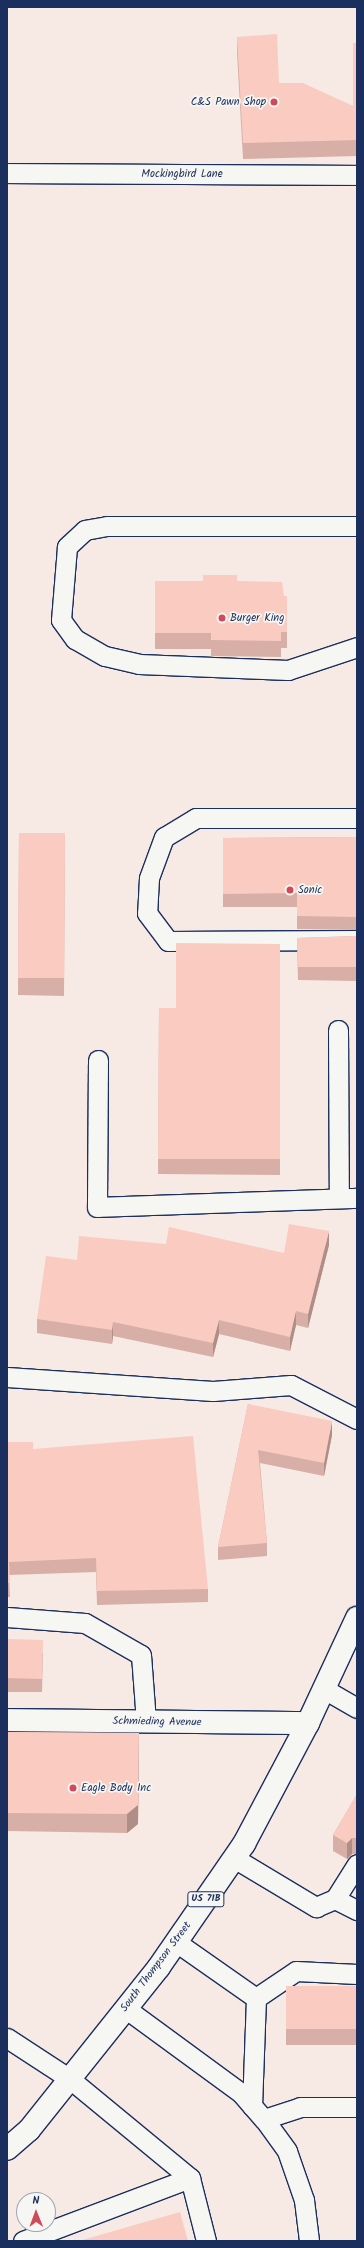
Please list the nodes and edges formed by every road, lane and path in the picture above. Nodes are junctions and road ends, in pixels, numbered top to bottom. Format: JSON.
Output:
{"nodes":[{"id":1,"x":7,"y":173,"type":"edge"},
{"id":2,"x":357,"y":175,"type":"edge"},
{"id":3,"x":357,"y":526,"type":"edge"},
{"id":4,"x":357,"y":647,"type":"edge"},
{"id":5,"x":357,"y":818,"type":"edge"},
{"id":6,"x":357,"y":940,"type":"edge"},
{"id":7,"x":338,"y":1030,"type":"dead end"},
{"id":8,"x":98,"y":1060,"type":"dead end"},
{"id":9,"x":348,"y":1198,"type":"edge"},
{"id":10,"x":7,"y":1376,"type":"edge"},
{"id":11,"x":357,"y":1419,"type":"edge"},
{"id":12,"x":7,"y":1617,"type":"edge"},
{"id":13,"x":357,"y":1618,"type":"edge"},
{"id":14,"x":324,"y":1688,"type":"junction"},
{"id":15,"x":357,"y":1708,"type":"edge"},
{"id":16,"x":7,"y":1720,"type":"edge"},
{"id":17,"x":146,"y":1722,"type":"junction"},
{"id":18,"x":308,"y":1723,"type":"junction"},
{"id":19,"x":234,"y":1858,"type":"junction"},
{"id":20,"x":357,"y":1864,"type":"edge"},
{"id":21,"x":336,"y":1899,"type":"junction"},
{"id":22,"x":357,"y":1910,"type":"edge"},
{"id":23,"x":176,"y":1942,"type":"junction"},
{"id":24,"x":357,"y":1974,"type":"edge"},
{"id":25,"x":357,"y":1990,"type":"edge"},
{"id":26,"x":256,"y":1998,"type":"junction"},
{"id":27,"x":125,"y":2008,"type":"junction"},
{"id":28,"x":7,"y":2038,"type":"edge"},
{"id":29,"x":70,"y":2079,"type":"junction"},
{"id":30,"x":357,"y":2107,"type":"edge"},
{"id":31,"x":258,"y":2112,"type":"junction"},
{"id":32,"x":7,"y":2149,"type":"edge"},
{"id":33,"x":190,"y":2178,"type":"junction"},
{"id":34,"x":23,"y":2241,"type":"edge"},
{"id":35,"x":206,"y":2241,"type":"edge"},
{"id":36,"x":309,"y":2241,"type":"edge"}],
"edges":[{"from":1,"to":2,"type":"lane","name":"Mockingbird Lane"},
{"from":3,"to":4,"type":"lane"},
{"from":5,"to":6,"type":"lane"},
{"from":7,"to":9,"type":"lane"},
{"from":8,"to":9,"type":"lane"},
{"from":10,"to":11,"type":"lane"},
{"from":12,"to":17,"type":"lane"},
{"from":13,"to":14,"type":"main road","name":"South Thompson Street","number":"US 71B"},
{"from":14,"to":15,"type":"lane"},
{"from":14,"to":18,"type":"main road","name":"South Thompson Street","number":"US 71B"},
{"from":16,"to":17,"type":"main road","name":"Schmieding Avenue"},
{"from":17,"to":18,"type":"main road","name":"Schmieding Avenue"},
{"from":18,"to":19,"type":"main road","name":"South Thompson Street","number":"US 71B"},
{"from":19,"to":21,"type":"lane"},
{"from":19,"to":23,"type":"main road","name":"South Thompson Street","number":"US 71B"},
{"from":20,"to":21,"type":"lane"},
{"from":21,"to":22,"type":"lane"},
{"from":23,"to":26,"type":"lane"},
{"from":23,"to":27,"type":"main road","name":"South Thompson Street","number":"US 71B"},
{"from":24,"to":26,"type":"lane"},
{"from":25,"to":26,"type":"lane"},
{"from":26,"to":31,"type":"lane"},
{"from":27,"to":29,"type":"main road","name":"South Thompson Street","number":"US 71B"},
{"from":27,"to":31,"type":"lane"},
{"from":28,"to":29,"type":"lane"},
{"from":29,"to":32,"type":"main road","name":"South Thompson Street","number":"US 71B"},
{"from":29,"to":33,"type":"lane"},
{"from":30,"to":31,"type":"lane"},
{"from":31,"to":36,"type":"lane"},
{"from":33,"to":34,"type":"lane"},
{"from":33,"to":35,"type":"lane"}]}
